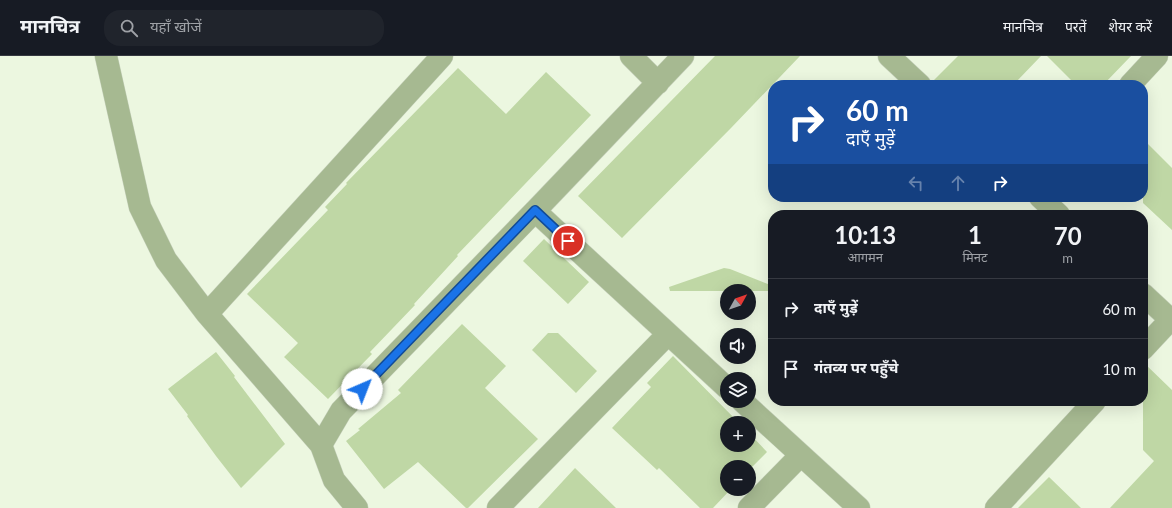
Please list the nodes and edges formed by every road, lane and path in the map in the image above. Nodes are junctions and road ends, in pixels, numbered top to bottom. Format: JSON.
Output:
{"nodes":[{"id":1,"x":106,"y":56,"type":"edge"},
{"id":2,"x":442,"y":56,"type":"edge"},
{"id":3,"x":631,"y":56,"type":"edge"},
{"id":4,"x":683,"y":56,"type":"edge"},
{"id":5,"x":1157,"y":56,"type":"edge"},
{"id":6,"x":900,"y":60,"type":"edge"},
{"id":7,"x":916,"y":80,"type":"edge"},
{"id":8,"x":1135,"y":80,"type":"edge"},
{"id":9,"x":658,"y":83,"type":"junction"},
{"id":10,"x":1045,"y":202,"type":"edge"},
{"id":11,"x":535,"y":210,"type":"junction"},
{"id":12,"x":1054,"y":210,"type":"edge"},
{"id":13,"x":1148,"y":299,"type":"edge"},
{"id":14,"x":207,"y":314,"type":"junction"},
{"id":15,"x":1171,"y":320,"type":"edge"},
{"id":16,"x":668,"y":334,"type":"junction"},
{"id":17,"x":1148,"y":344,"type":"edge"},
{"id":18,"x":720,"y":382,"type":"edge"},
{"id":19,"x":1090,"y":406,"type":"edge"},
{"id":20,"x":750,"y":408,"type":"edge"},
{"id":21,"x":321,"y":445,"type":"junction"},
{"id":22,"x":801,"y":455,"type":"junction"},
{"id":23,"x":358,"y":508,"type":"edge"},
{"id":24,"x":498,"y":508,"type":"edge"},
{"id":25,"x":749,"y":508,"type":"edge"},
{"id":26,"x":859,"y":508,"type":"edge"},
{"id":27,"x":996,"y":508,"type":"edge"}],
"edges":[{"from":1,"to":14,"type":"street"},
{"from":2,"to":14,"type":"street"},
{"from":3,"to":9,"type":"street"},
{"from":4,"to":9,"type":"street"},
{"from":5,"to":8,"type":"street"},
{"from":6,"to":7,"type":"street"},
{"from":9,"to":11,"type":"street"},
{"from":10,"to":12,"type":"street"},
{"from":11,"to":16,"type":"street"},
{"from":11,"to":21,"type":"street"},
{"from":13,"to":15,"type":"street"},
{"from":14,"to":21,"type":"street"},
{"from":15,"to":17,"type":"street"},
{"from":16,"to":18,"type":"street"},
{"from":16,"to":24,"type":"street"},
{"from":19,"to":27,"type":"street"},
{"from":20,"to":22,"type":"street"},
{"from":21,"to":23,"type":"street"},
{"from":22,"to":25,"type":"street"},
{"from":22,"to":26,"type":"street"}]}
